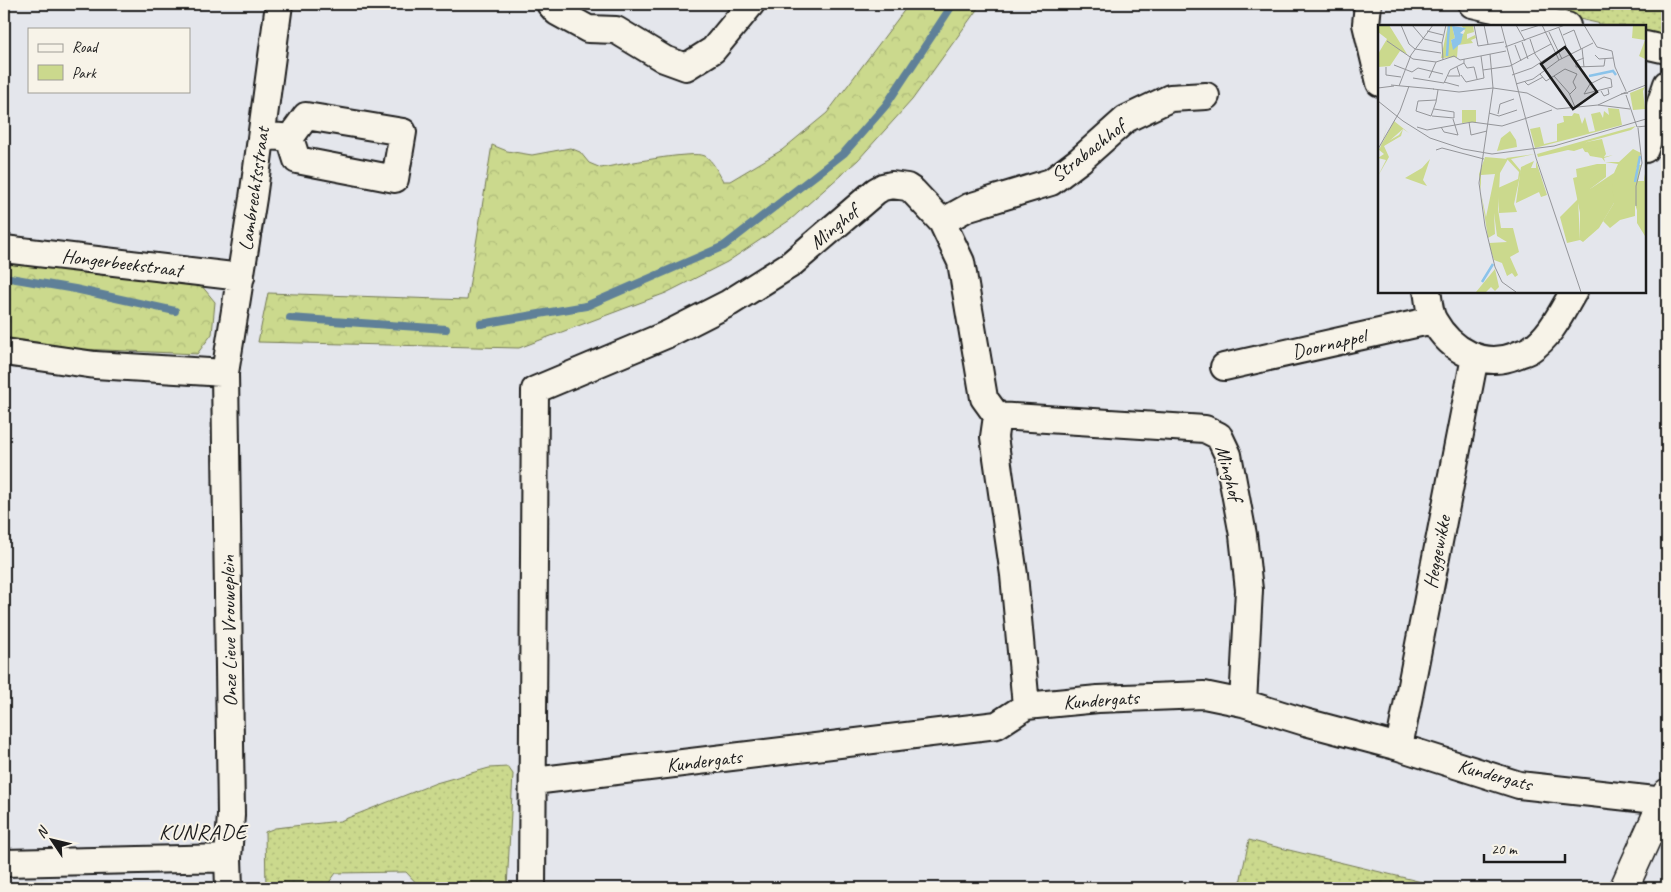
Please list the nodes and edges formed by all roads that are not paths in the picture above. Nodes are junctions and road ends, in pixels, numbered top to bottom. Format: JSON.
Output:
{"nodes":[{"id":1,"x":278,"y":4,"type":"edge"},
{"id":2,"x":550,"y":4,"type":"edge"},
{"id":3,"x":751,"y":4,"type":"edge"},
{"id":4,"x":1368,"y":4,"type":"edge"},
{"id":5,"x":1472,"y":4,"type":"edge"},
{"id":6,"x":1563,"y":25,"type":"edge"},
{"id":7,"x":1646,"y":45,"type":"edge"},
{"id":8,"x":1667,"y":50,"type":"edge"},
{"id":9,"x":1378,"y":75,"type":"edge"},
{"id":10,"x":1667,"y":84,"type":"edge"},
{"id":11,"x":1206,"y":96,"type":"dead end"},
{"id":12,"x":262,"y":135,"type":"junction"},
{"id":13,"x":290,"y":138,"type":"dead end"},
{"id":14,"x":1646,"y":146,"type":"edge"},
{"id":15,"x":942,"y":222,"type":"junction"},
{"id":16,"x":4,"y":249,"type":"edge"},
{"id":17,"x":241,"y":277,"type":"junction"},
{"id":18,"x":1426,"y":292,"type":"edge"},
{"id":19,"x":1573,"y":292,"type":"edge"},
{"id":20,"x":1433,"y":320,"type":"junction"},
{"id":21,"x":4,"y":352,"type":"edge"},
{"id":22,"x":1475,"y":357,"type":"junction"},
{"id":23,"x":1224,"y":367,"type":"dead end"},
{"id":24,"x":225,"y":373,"type":"junction"},
{"id":25,"x":997,"y":416,"type":"junction"},
{"id":26,"x":1243,"y":702,"type":"junction"},
{"id":27,"x":1026,"y":706,"type":"junction"},
{"id":28,"x":1399,"y":747,"type":"junction"},
{"id":29,"x":534,"y":782,"type":"junction"},
{"id":30,"x":1666,"y":797,"type":"edge"},
{"id":31,"x":228,"y":858,"type":"junction"},
{"id":32,"x":4,"y":863,"type":"edge"},
{"id":33,"x":229,"y":888,"type":"edge"},
{"id":34,"x":532,"y":888,"type":"edge"},
{"id":35,"x":1624,"y":888,"type":"edge"}],
"edges":[{"from":1,"to":12,"type":"street","name":"Lambrechtsstraat"},
{"from":2,"to":3,"type":"street"},
{"from":4,"to":9,"type":"street"},
{"from":5,"to":6,"type":"street"},
{"from":7,"to":8,"type":"street"},
{"from":10,"to":14,"type":"street"},
{"from":11,"to":15,"type":"street","name":"Strabachhof"},
{"from":12,"to":13,"type":"street"},
{"from":12,"to":17,"type":"street","name":"Lambrechtsstraat"},
{"from":15,"to":25,"type":"street","name":"Minghof"},
{"from":15,"to":29,"type":"street","name":"Minghof"},
{"from":16,"to":17,"type":"street","name":"Hongerbeekstraat"},
{"from":17,"to":24,"type":"street","name":"Lambrechtsstraat"},
{"from":18,"to":20,"type":"street"},
{"from":19,"to":22,"type":"street"},
{"from":20,"to":22,"type":"street"},
{"from":20,"to":23,"type":"street","name":"Doornappel"},
{"from":21,"to":24,"type":"street"},
{"from":22,"to":28,"type":"street","name":"Heggewikke"},
{"from":24,"to":31,"type":"street","name":"Onze Lieve Vrouweplein"},
{"from":25,"to":26,"type":"street","name":"Minghof"},
{"from":25,"to":27,"type":"street"},
{"from":26,"to":27,"type":"street","name":"Kundergats"},
{"from":26,"to":28,"type":"street","name":"Kundergats"},
{"from":27,"to":29,"type":"street","name":"Kundergats"},
{"from":28,"to":30,"type":"street","name":"Kundergats"},
{"from":29,"to":34,"type":"street"},
{"from":30,"to":35,"type":"main road"},
{"from":31,"to":32,"type":"street"},
{"from":31,"to":33,"type":"street","name":"Onze Lieve Vrouweplein"}]}
